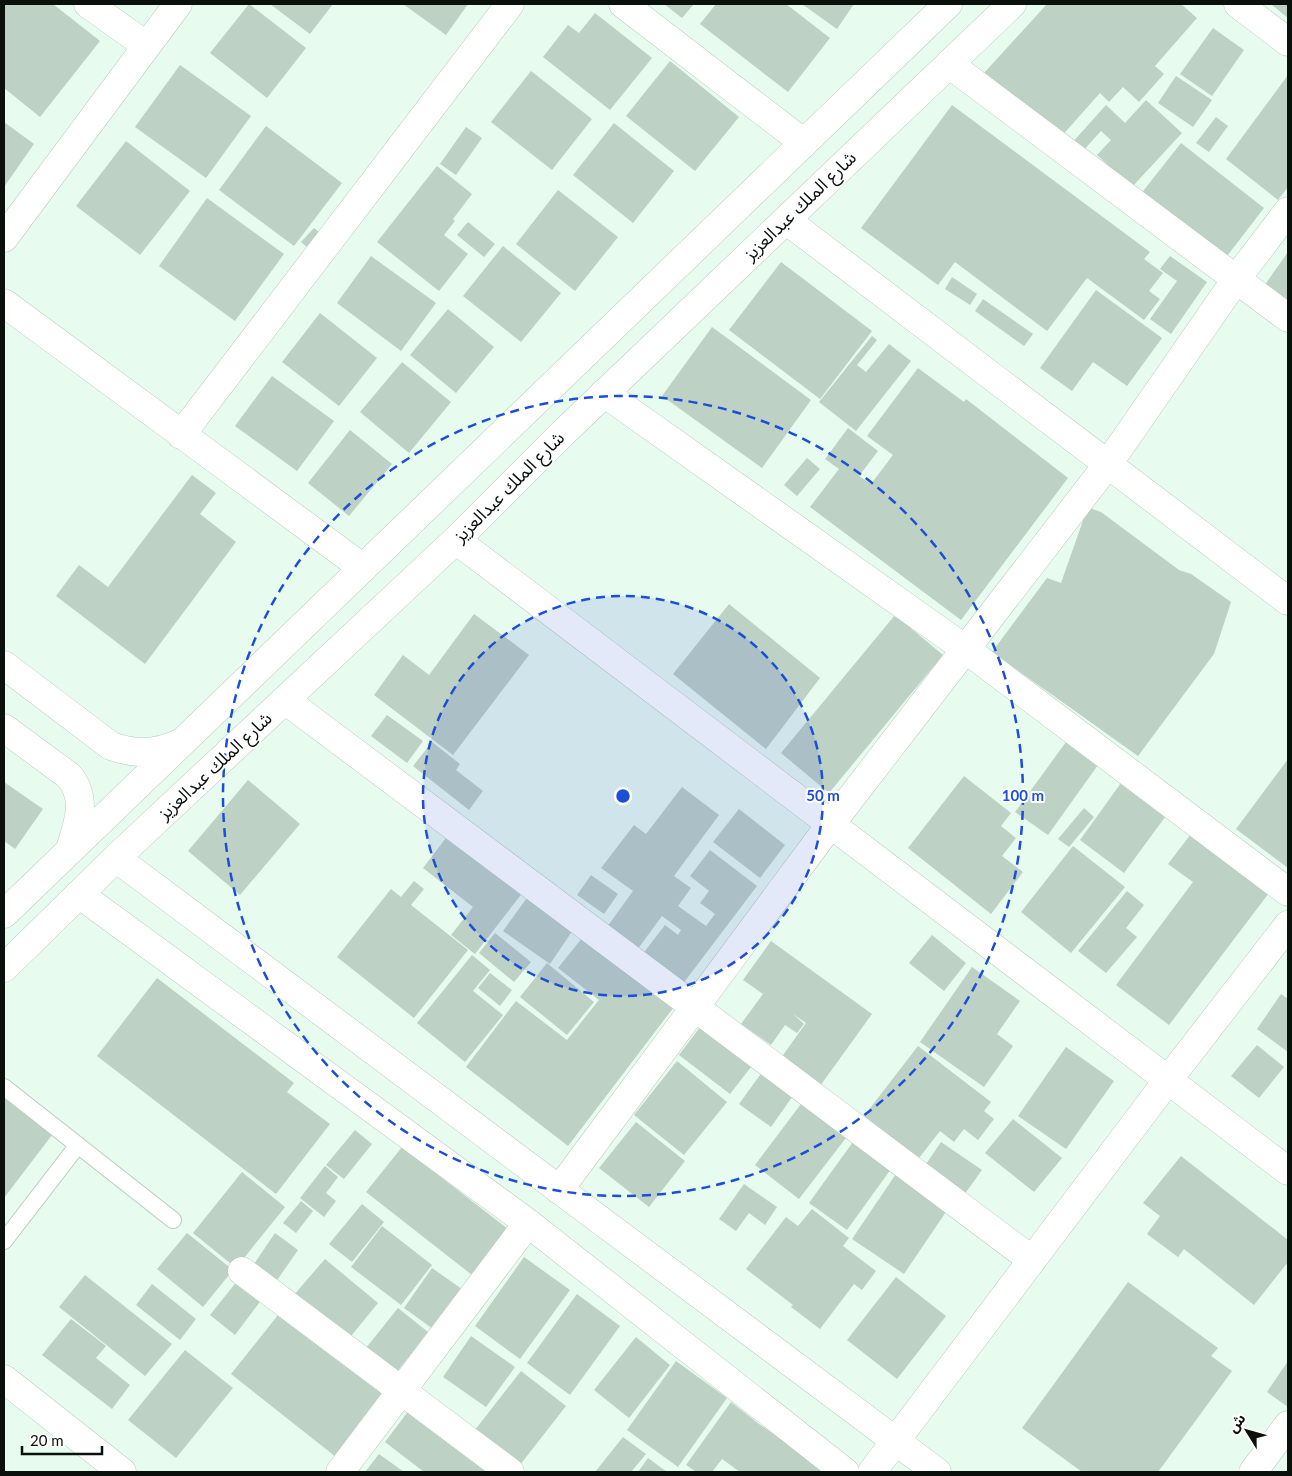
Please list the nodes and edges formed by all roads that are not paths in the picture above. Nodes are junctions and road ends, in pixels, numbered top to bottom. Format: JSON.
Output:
{"nodes":[{"id":1,"x":88,"y":4,"type":"edge"},
{"id":2,"x":178,"y":4,"type":"edge"},
{"id":3,"x":510,"y":4,"type":"edge"},
{"id":4,"x":623,"y":4,"type":"edge"},
{"id":5,"x":948,"y":4,"type":"edge"},
{"id":6,"x":1012,"y":4,"type":"edge"},
{"id":7,"x":1238,"y":4,"type":"edge"},
{"id":8,"x":1288,"y":42,"type":"edge"},
{"id":9,"x":147,"y":46,"type":"junction"},
{"id":10,"x":948,"y":64,"type":"junction"},
{"id":11,"x":804,"y":143,"type":"junction"},
{"id":12,"x":1288,"y":211,"type":"edge"},
{"id":13,"x":786,"y":220,"type":"junction"},
{"id":14,"x":4,"y":238,"type":"edge"},
{"id":15,"x":1236,"y":278,"type":"junction"},
{"id":16,"x":4,"y":303,"type":"edge"},
{"id":17,"x":1288,"y":318,"type":"edge"},
{"id":18,"x":604,"y":393,"type":"junction"},
{"id":19,"x":181,"y":435,"type":"junction"},
{"id":20,"x":1108,"y":464,"type":"junction"},
{"id":21,"x":456,"y":540,"type":"junction"},
{"id":22,"x":363,"y":568,"type":"junction"},
{"id":23,"x":1288,"y":601,"type":"edge"},
{"id":24,"x":964,"y":648,"type":"junction"},
{"id":25,"x":4,"y":665,"type":"edge"},
{"id":26,"x":285,"y":700,"type":"junction"},
{"id":27,"x":4,"y":728,"type":"edge"},
{"id":28,"x":186,"y":740,"type":"junction"},
{"id":29,"x":830,"y":825,"type":"junction"},
{"id":30,"x":70,"y":850,"type":"junction"},
{"id":31,"x":116,"y":858,"type":"junction"},
{"id":32,"x":1288,"y":892,"type":"edge"},
{"id":33,"x":79,"y":894,"type":"junction"},
{"id":34,"x":4,"y":914,"type":"edge"},
{"id":35,"x":1288,"y":926,"type":"edge"},
{"id":36,"x":4,"y":968,"type":"edge"},
{"id":37,"x":695,"y":1006,"type":"junction"},
{"id":38,"x":1168,"y":1080,"type":"junction"},
{"id":39,"x":4,"y":1087,"type":"edge"},
{"id":40,"x":78,"y":1145,"type":"junction"},
{"id":41,"x":1288,"y":1171,"type":"edge"},
{"id":42,"x":559,"y":1190,"type":"junction"},
{"id":43,"x":173,"y":1220,"type":"dead end"},
{"id":44,"x":528,"y":1223,"type":"junction"},
{"id":45,"x":4,"y":1241,"type":"edge"},
{"id":46,"x":1032,"y":1260,"type":"junction"},
{"id":47,"x":242,"y":1271,"type":"dead end"},
{"id":48,"x":4,"y":1379,"type":"edge"},
{"id":49,"x":402,"y":1391,"type":"junction"},
{"id":50,"x":1288,"y":1425,"type":"edge"},
{"id":51,"x":896,"y":1441,"type":"junction"},
{"id":52,"x":122,"y":1472,"type":"edge"},
{"id":53,"x":340,"y":1472,"type":"edge"},
{"id":54,"x":510,"y":1472,"type":"edge"},
{"id":55,"x":845,"y":1472,"type":"edge"},
{"id":56,"x":872,"y":1472,"type":"edge"},
{"id":57,"x":937,"y":1472,"type":"edge"},
{"id":58,"x":1253,"y":1472,"type":"edge"}],
"edges":[{"from":1,"to":9,"type":"street"},
{"from":2,"to":9,"type":"street"},
{"from":3,"to":19,"type":"street"},
{"from":4,"to":11,"type":"street"},
{"from":5,"to":11,"type":"street"},
{"from":6,"to":10,"type":"street","name":"شارع الملك عبدالعزيز"},
{"from":7,"to":8,"type":"street"},
{"from":9,"to":14,"type":"street"},
{"from":10,"to":13,"type":"street","name":"شارع الملك عبدالعزيز"},
{"from":10,"to":15,"type":"street"},
{"from":11,"to":22,"type":"street"},
{"from":12,"to":15,"type":"street"},
{"from":13,"to":18,"type":"street","name":"شارع الملك عبدالعزيز"},
{"from":13,"to":20,"type":"street"},
{"from":15,"to":17,"type":"street"},
{"from":15,"to":20,"type":"street"},
{"from":16,"to":19,"type":"street"},
{"from":18,"to":21,"type":"street","name":"شارع الملك عبدالعزيز"},
{"from":18,"to":24,"type":"street"},
{"from":19,"to":22,"type":"street"},
{"from":20,"to":23,"type":"street"},
{"from":20,"to":24,"type":"street"},
{"from":21,"to":26,"type":"street","name":"شارع الملك عبدالعزيز"},
{"from":21,"to":29,"type":"street"},
{"from":22,"to":28,"type":"street"},
{"from":24,"to":29,"type":"street"},
{"from":24,"to":32,"type":"street"},
{"from":25,"to":28,"type":"street"},
{"from":26,"to":31,"type":"street","name":"شارع الملك عبدالعزيز"},
{"from":26,"to":37,"type":"street"},
{"from":27,"to":30,"type":"street"},
{"from":28,"to":30,"type":"street"},
{"from":29,"to":37,"type":"street"},
{"from":29,"to":38,"type":"street"},
{"from":30,"to":34,"type":"street"},
{"from":31,"to":33,"type":"street","name":"شارع الملك عبدالعزيز"},
{"from":31,"to":42,"type":"street"},
{"from":33,"to":36,"type":"street","name":"شارع الملك عبدالعزيز"},
{"from":33,"to":44,"type":"street"},
{"from":35,"to":38,"type":"street"},
{"from":37,"to":42,"type":"street"},
{"from":37,"to":46,"type":"street"},
{"from":38,"to":41,"type":"street"},
{"from":38,"to":46,"type":"street"},
{"from":39,"to":40,"type":"lane"},
{"from":40,"to":43,"type":"lane"},
{"from":40,"to":45,"type":"lane"},
{"from":42,"to":51,"type":"street"},
{"from":44,"to":49,"type":"street"},
{"from":44,"to":55,"type":"street"},
{"from":46,"to":51,"type":"street"},
{"from":47,"to":49,"type":"street"},
{"from":48,"to":52,"type":"street"},
{"from":49,"to":53,"type":"street"},
{"from":49,"to":54,"type":"street"},
{"from":50,"to":58,"type":"street"},
{"from":51,"to":56,"type":"street"},
{"from":51,"to":57,"type":"street"}]}
